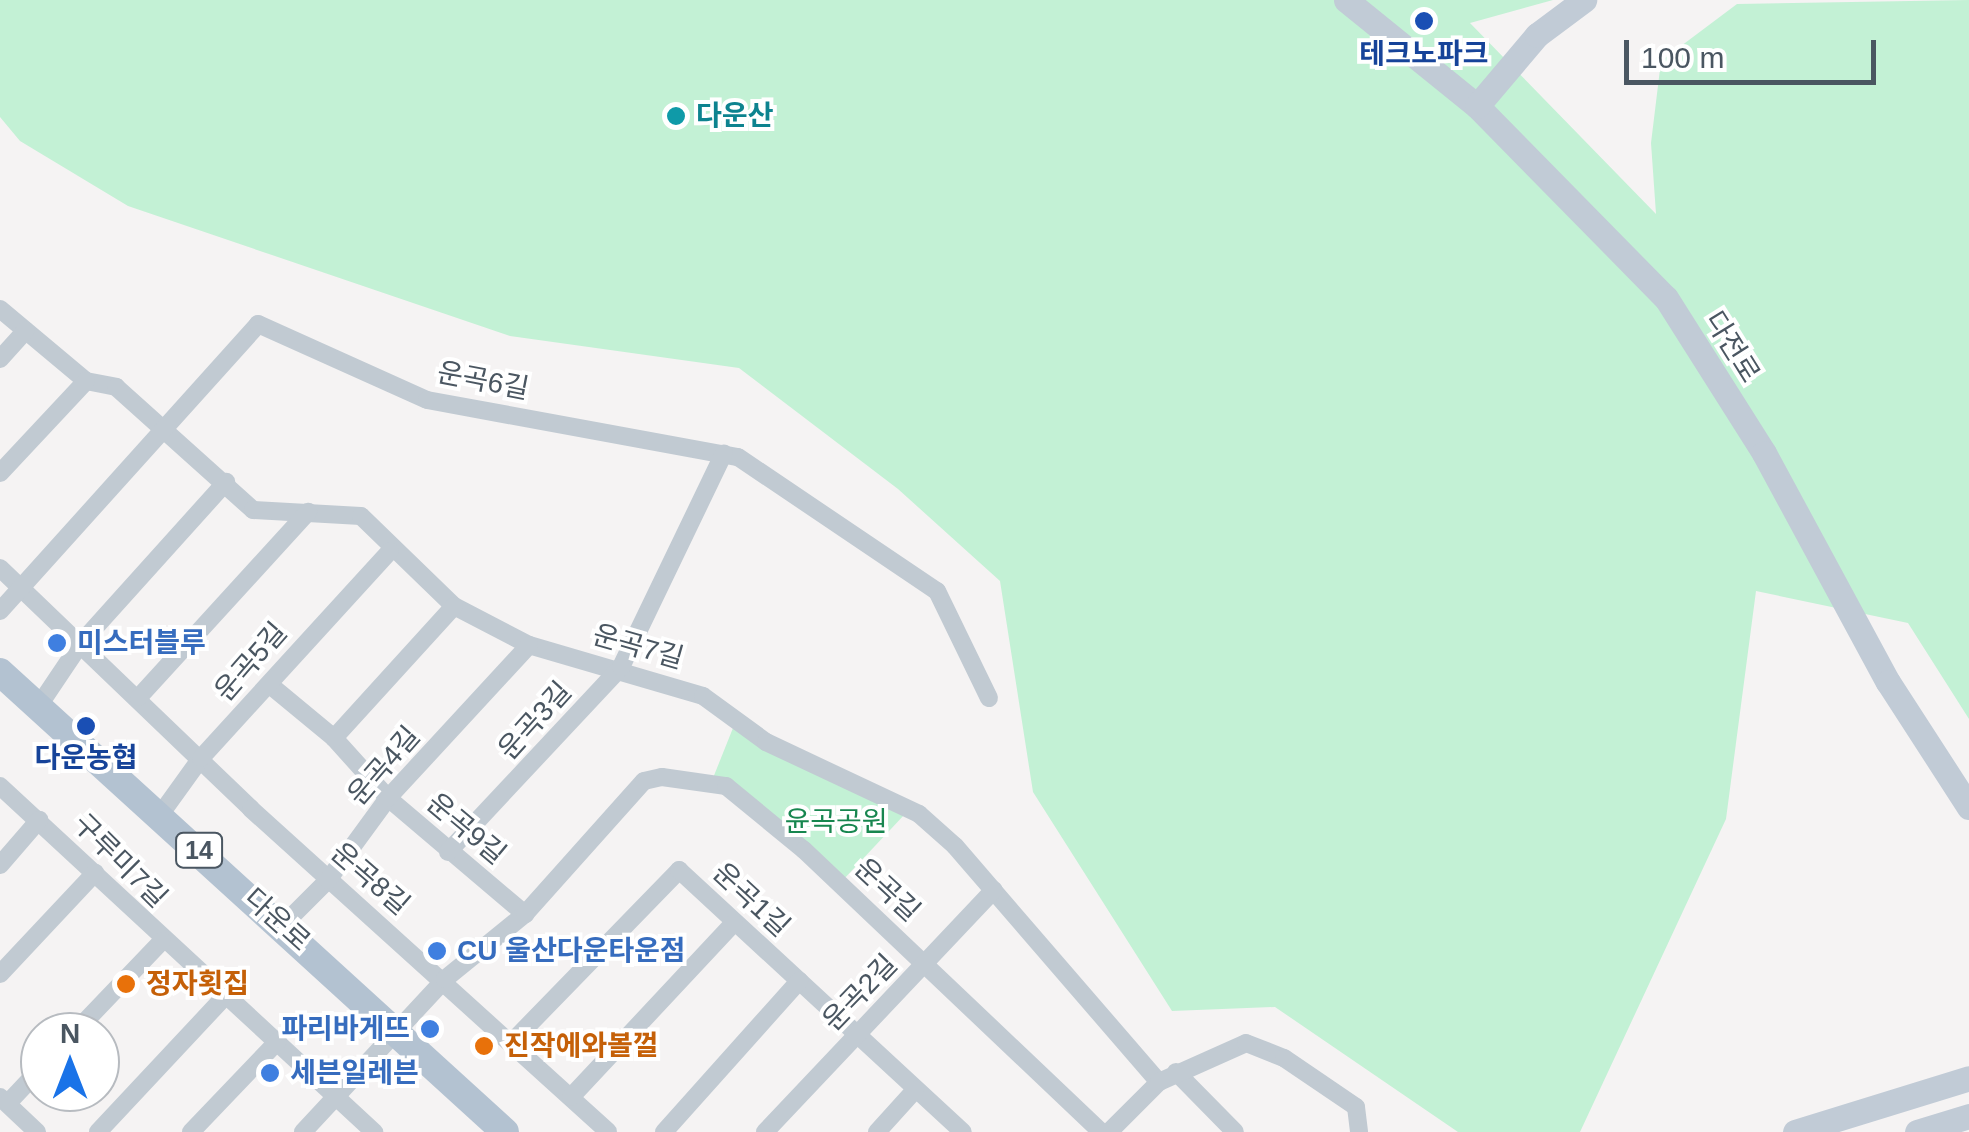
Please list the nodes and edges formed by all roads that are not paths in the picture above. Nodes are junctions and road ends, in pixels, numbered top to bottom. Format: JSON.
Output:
{"nodes":[{"id":1,"x":1346,"y":0,"type":"edge"},
{"id":2,"x":1584,"y":0,"type":"edge"},
{"id":3,"x":1477,"y":106,"type":"junction"},
{"id":4,"x":0,"y":309,"type":"edge"},
{"id":5,"x":25,"y":331,"type":"junction"},
{"id":6,"x":0,"y":358,"type":"edge"},
{"id":7,"x":86,"y":381,"type":"junction"},
{"id":8,"x":163,"y":428,"type":"junction"},
{"id":9,"x":724,"y":453,"type":"junction"},
{"id":10,"x":0,"y":474,"type":"edge"},
{"id":11,"x":226,"y":482,"type":"junction"},
{"id":12,"x":308,"y":512,"type":"junction"},
{"id":13,"x":390,"y":551,"type":"junction"},
{"id":14,"x":0,"y":568,"type":"edge"},
{"id":15,"x":22,"y":589,"type":"junction"},
{"id":16,"x":454,"y":606,"type":"junction"},
{"id":17,"x":0,"y":611,"type":"edge"},
{"id":18,"x":81,"y":644,"type":"junction"},
{"id":19,"x":529,"y":645,"type":"junction"},
{"id":20,"x":622,"y":668,"type":"junction"},
{"id":21,"x":0,"y":672,"type":"edge"},
{"id":22,"x":270,"y":685,"type":"junction"},
{"id":23,"x":139,"y":697,"type":"junction"},
{"id":24,"x":989,"y":698,"type":"dead end"},
{"id":25,"x":38,"y":707,"type":"junction"},
{"id":26,"x":334,"y":738,"type":"junction"},
{"id":27,"x":201,"y":758,"type":"junction"},
{"id":28,"x":0,"y":786,"type":"edge"},
{"id":29,"x":388,"y":798,"type":"junction"},
{"id":30,"x":1969,"y":806,"type":"edge"},
{"id":31,"x":160,"y":815,"type":"junction"},
{"id":32,"x":39,"y":820,"type":"junction"},
{"id":33,"x":448,"y":852,"type":"junction"},
{"id":34,"x":0,"y":864,"type":"edge"},
{"id":35,"x":95,"y":873,"type":"junction"},
{"id":36,"x":328,"y":880,"type":"junction"},
{"id":37,"x":994,"y":890,"type":"junction"},
{"id":38,"x":525,"y":914,"type":"junction"},
{"id":39,"x":734,"y":923,"type":"junction"},
{"id":40,"x":283,"y":924,"type":"junction"},
{"id":41,"x":162,"y":941,"type":"junction"},
{"id":42,"x":926,"y":964,"type":"junction"},
{"id":43,"x":0,"y":974,"type":"edge"},
{"id":44,"x":444,"y":979,"type":"junction"},
{"id":45,"x":799,"y":982,"type":"junction"},
{"id":46,"x":228,"y":994,"type":"junction"},
{"id":47,"x":94,"y":1012,"type":"edge"},
{"id":48,"x":397,"y":1029,"type":"junction"},
{"id":49,"x":858,"y":1036,"type":"junction"},
{"id":50,"x":278,"y":1040,"type":"junction"},
{"id":51,"x":512,"y":1042,"type":"junction"},
{"id":52,"x":1176,"y":1072,"type":"junction"},
{"id":53,"x":1969,"y":1078,"type":"edge"},
{"id":54,"x":1159,"y":1082,"type":"junction"},
{"id":55,"x":915,"y":1090,"type":"junction"},
{"id":56,"x":334,"y":1096,"type":"junction"},
{"id":57,"x":571,"y":1098,"type":"junction"},
{"id":58,"x":4,"y":1100,"type":"edge"},
{"id":59,"x":1969,"y":1116,"type":"edge"},
{"id":60,"x":37,"y":1132,"type":"edge"},
{"id":61,"x":98,"y":1132,"type":"edge"},
{"id":62,"x":191,"y":1132,"type":"edge"},
{"id":63,"x":303,"y":1132,"type":"edge"},
{"id":64,"x":374,"y":1132,"type":"edge"},
{"id":65,"x":505,"y":1132,"type":"edge"},
{"id":66,"x":608,"y":1132,"type":"edge"},
{"id":67,"x":664,"y":1132,"type":"edge"},
{"id":68,"x":765,"y":1132,"type":"edge"},
{"id":69,"x":877,"y":1132,"type":"edge"},
{"id":70,"x":963,"y":1132,"type":"edge"},
{"id":71,"x":1101,"y":1132,"type":"edge"},
{"id":72,"x":1109,"y":1132,"type":"edge"},
{"id":73,"x":1235,"y":1132,"type":"edge"},
{"id":74,"x":1360,"y":1132,"type":"edge"},
{"id":75,"x":1795,"y":1132,"type":"edge"},
{"id":76,"x":1917,"y":1132,"type":"edge"}],
"edges":[{"from":1,"to":3,"type":"main road","name":"다전로"},
{"from":2,"to":3,"type":"main road"},
{"from":3,"to":30,"type":"main road","name":"다전로"},
{"from":4,"to":5,"type":"street","name":"운곡7길"},
{"from":5,"to":6,"type":"street"},
{"from":5,"to":7,"type":"street","name":"운곡7길"},
{"from":7,"to":8,"type":"street","name":"운곡7길"},
{"from":7,"to":10,"type":"street"},
{"from":8,"to":9,"type":"street","name":"운곡6길"},
{"from":8,"to":11,"type":"street","name":"운곡7길"},
{"from":8,"to":15,"type":"street","name":"운곡6길"},
{"from":9,"to":20,"type":"street","name":"운곡3길"},
{"from":9,"to":24,"type":"street","name":"운곡6길"},
{"from":11,"to":12,"type":"street","name":"운곡7길"},
{"from":11,"to":18,"type":"street"},
{"from":12,"to":13,"type":"street","name":"운곡7길"},
{"from":12,"to":23,"type":"street"},
{"from":13,"to":16,"type":"street","name":"운곡7길"},
{"from":13,"to":22,"type":"street","name":"운곡5길"},
{"from":14,"to":15,"type":"street","name":"운곡8길"},
{"from":15,"to":17,"type":"street","name":"운곡6길"},
{"from":15,"to":18,"type":"street","name":"운곡8길"},
{"from":16,"to":19,"type":"street","name":"운곡7길"},
{"from":16,"to":26,"type":"street"},
{"from":18,"to":23,"type":"street","name":"운곡8길"},
{"from":18,"to":25,"type":"street"},
{"from":19,"to":20,"type":"street","name":"운곡7길"},
{"from":19,"to":29,"type":"street","name":"운곡4길"},
{"from":20,"to":33,"type":"street","name":"운곡3길"},
{"from":20,"to":37,"type":"street","name":"운곡7길"},
{"from":21,"to":25,"type":"main road","name":"다운로","number":"14"},
{"from":22,"to":26,"type":"street","name":"운곡9길"},
{"from":22,"to":27,"type":"street","name":"운곡5길"},
{"from":23,"to":27,"type":"street","name":"운곡8길"},
{"from":25,"to":31,"type":"main road","name":"다운로","number":"14"},
{"from":26,"to":29,"type":"street","name":"운곡9길"},
{"from":27,"to":31,"type":"street","name":"운곡5길"},
{"from":27,"to":36,"type":"street","name":"운곡8길"},
{"from":28,"to":32,"type":"street","name":"구루미7길"},
{"from":29,"to":33,"type":"street","name":"운곡9길"},
{"from":29,"to":36,"type":"street","name":"운곡4길"},
{"from":31,"to":40,"type":"main road","name":"다운로","number":"14"},
{"from":32,"to":34,"type":"street","name":"구루미7길"},
{"from":32,"to":35,"type":"street","name":"구루미7길"},
{"from":33,"to":38,"type":"street","name":"운곡9길"},
{"from":35,"to":41,"type":"street","name":"구루미7길"},
{"from":35,"to":43,"type":"street"},
{"from":36,"to":40,"type":"street","name":"운곡4길"},
{"from":36,"to":44,"type":"street","name":"운곡8길"},
{"from":37,"to":42,"type":"street","name":"운곡2길"},
{"from":37,"to":54,"type":"street","name":"운곡7길"},
{"from":38,"to":42,"type":"street","name":"운곡길"},
{"from":38,"to":44,"type":"street","name":"운곡길"},
{"from":39,"to":45,"type":"street","name":"운곡1길"},
{"from":39,"to":51,"type":"street","name":"운곡1길"},
{"from":39,"to":57,"type":"street"},
{"from":40,"to":48,"type":"main road","name":"다운로","number":"14"},
{"from":41,"to":46,"type":"street","name":"구루미7길"},
{"from":41,"to":47,"type":"street","name":"구루미7길"},
{"from":42,"to":49,"type":"street","name":"운곡2길"},
{"from":42,"to":71,"type":"street","name":"운곡길"},
{"from":44,"to":48,"type":"street","name":"운곡길"},
{"from":44,"to":51,"type":"street","name":"운곡8길"},
{"from":45,"to":49,"type":"street","name":"운곡1길"},
{"from":45,"to":67,"type":"street"},
{"from":46,"to":50,"type":"street","name":"구루미7길"},
{"from":46,"to":61,"type":"street"},
{"from":48,"to":56,"type":"street","name":"운곡길"},
{"from":48,"to":65,"type":"main road","name":"다운로","number":"14"},
{"from":49,"to":55,"type":"street","name":"운곡1길"},
{"from":49,"to":68,"type":"street","name":"운곡2길"},
{"from":50,"to":56,"type":"street","name":"구루미7길"},
{"from":50,"to":62,"type":"street"},
{"from":51,"to":57,"type":"street","name":"운곡8길"},
{"from":52,"to":54,"type":"street"},
{"from":52,"to":73,"type":"street"},
{"from":52,"to":74,"type":"street"},
{"from":53,"to":75,"type":"main road"},
{"from":54,"to":72,"type":"street"},
{"from":55,"to":69,"type":"street"},
{"from":55,"to":70,"type":"street","name":"운곡1길"},
{"from":56,"to":63,"type":"street","name":"운곡길"},
{"from":56,"to":64,"type":"street","name":"구루미7길"},
{"from":57,"to":66,"type":"street","name":"운곡8길"},
{"from":58,"to":60,"type":"street"},
{"from":59,"to":76,"type":"main road"}]}
